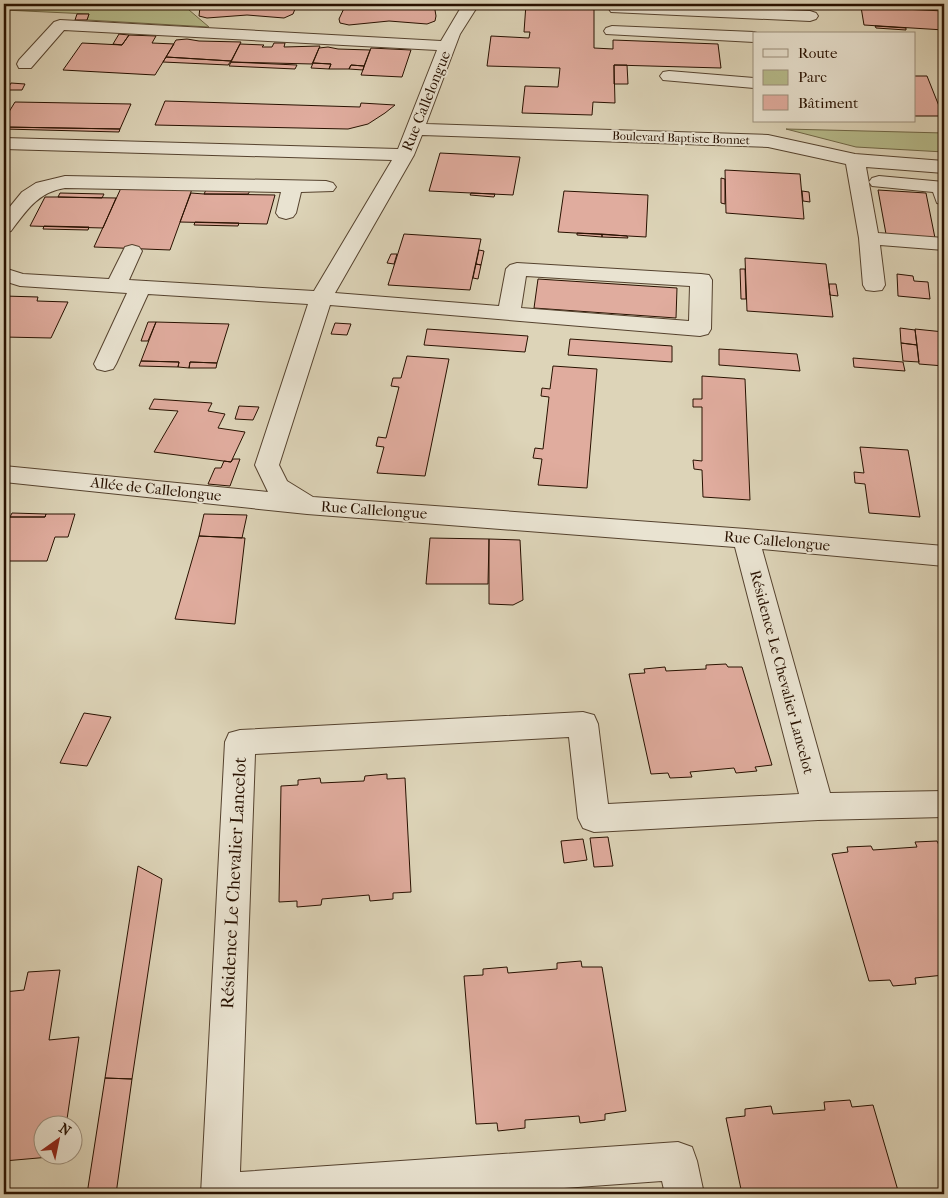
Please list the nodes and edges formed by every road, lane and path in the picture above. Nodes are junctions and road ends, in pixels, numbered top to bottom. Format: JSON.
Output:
{"nodes":[{"id":1,"x":471,"y":4,"type":"edge"},
{"id":2,"x":741,"y":8,"type":"edge"},
{"id":3,"x":617,"y":9,"type":"dead end"},
{"id":4,"x":810,"y":16,"type":"dead end"},
{"id":5,"x":612,"y":31,"type":"dead end"},
{"id":6,"x":751,"y":37,"type":"edge"},
{"id":7,"x":448,"y":46,"type":"junction"},
{"id":8,"x":25,"y":64,"type":"dead end"},
{"id":9,"x":670,"y":76,"type":"dead end"},
{"id":10,"x":753,"y":83,"type":"edge"},
{"id":11,"x":767,"y":122,"type":"edge"},
{"id":12,"x":415,"y":130,"type":"junction"},
{"id":13,"x":768,"y":141,"type":"junction"},
{"id":14,"x":4,"y":143,"type":"edge"},
{"id":15,"x":405,"y":155,"type":"junction"},
{"id":16,"x":855,"y":160,"type":"junction"},
{"id":17,"x":944,"y":167,"type":"edge"},
{"id":18,"x":860,"y":180,"type":"junction"},
{"id":19,"x":292,"y":186,"type":"junction"},
{"id":20,"x":326,"y":187,"type":"dead end"},
{"id":21,"x":944,"y":199,"type":"edge"},
{"id":22,"x":286,"y":213,"type":"dead end"},
{"id":23,"x":4,"y":227,"type":"edge"},
{"id":24,"x":869,"y":238,"type":"junction"},
{"id":25,"x":944,"y":244,"type":"edge"},
{"id":26,"x":132,"y":251,"type":"dead end"},
{"id":27,"x":4,"y":274,"type":"edge"},
{"id":28,"x":874,"y":285,"type":"dead end"},
{"id":29,"x":116,"y":286,"type":"junction"},
{"id":30,"x":140,"y":287,"type":"junction"},
{"id":31,"x":321,"y":298,"type":"junction"},
{"id":32,"x":509,"y":313,"type":"junction"},
{"id":33,"x":105,"y":364,"type":"dead end"},
{"id":34,"x":4,"y":474,"type":"edge"},
{"id":35,"x":307,"y":505,"type":"junction"},
{"id":36,"x":746,"y":538,"type":"junction"},
{"id":37,"x":944,"y":556,"type":"edge"},
{"id":38,"x":944,"y":804,"type":"edge"},
{"id":39,"x":818,"y":806,"type":"junction"},
{"id":40,"x":684,"y":1194,"type":"edge"}],
"edges":[{"from":1,"to":7,"type":"street","name":"Rue Callelongue"},
{"from":2,"to":3,"type":"street"},
{"from":2,"to":4,"type":"street"},
{"from":2,"to":6,"type":"street"},
{"from":5,"to":6,"type":"street"},
{"from":7,"to":8,"type":"street"},
{"from":7,"to":12,"type":"street","name":"Rue Callelongue"},
{"from":9,"to":10,"type":"street"},
{"from":11,"to":13,"type":"street"},
{"from":12,"to":13,"type":"street","name":"Boulevard Baptiste Bonnet"},
{"from":12,"to":15,"type":"street","name":"Rue Callelongue"},
{"from":13,"to":16,"type":"street","name":"Boulevard Baptiste Bonnet"},
{"from":14,"to":15,"type":"street"},
{"from":15,"to":31,"type":"street","name":"Rue Callelongue"},
{"from":16,"to":17,"type":"street","name":"Boulevard Baptiste Bonnet"},
{"from":16,"to":18,"type":"street"},
{"from":18,"to":21,"type":"street"},
{"from":18,"to":24,"type":"street"},
{"from":19,"to":20,"type":"street"},
{"from":19,"to":22,"type":"street"},
{"from":19,"to":23,"type":"street"},
{"from":24,"to":25,"type":"street"},
{"from":24,"to":28,"type":"street"},
{"from":26,"to":29,"type":"street"},
{"from":27,"to":29,"type":"street"},
{"from":29,"to":30,"type":"street"},
{"from":30,"to":31,"type":"street"},
{"from":30,"to":33,"type":"street"},
{"from":31,"to":32,"type":"street"},
{"from":31,"to":35,"type":"street","name":"Rue Callelongue"},
{"from":32,"to":32,"type":"street"},
{"from":34,"to":35,"type":"street","name":"Allée de Callelongue"},
{"from":35,"to":36,"type":"street","name":"Rue Callelongue"},
{"from":36,"to":37,"type":"street","name":"Rue Callelongue"},
{"from":36,"to":39,"type":"street","name":"Résidence Le Chevalier Lancelot"},
{"from":38,"to":39,"type":"street","name":"Résidence Le Chevalier Lancelot"},
{"from":39,"to":40,"type":"street","name":"Résidence Le Chevalier Lancelot"}]}
